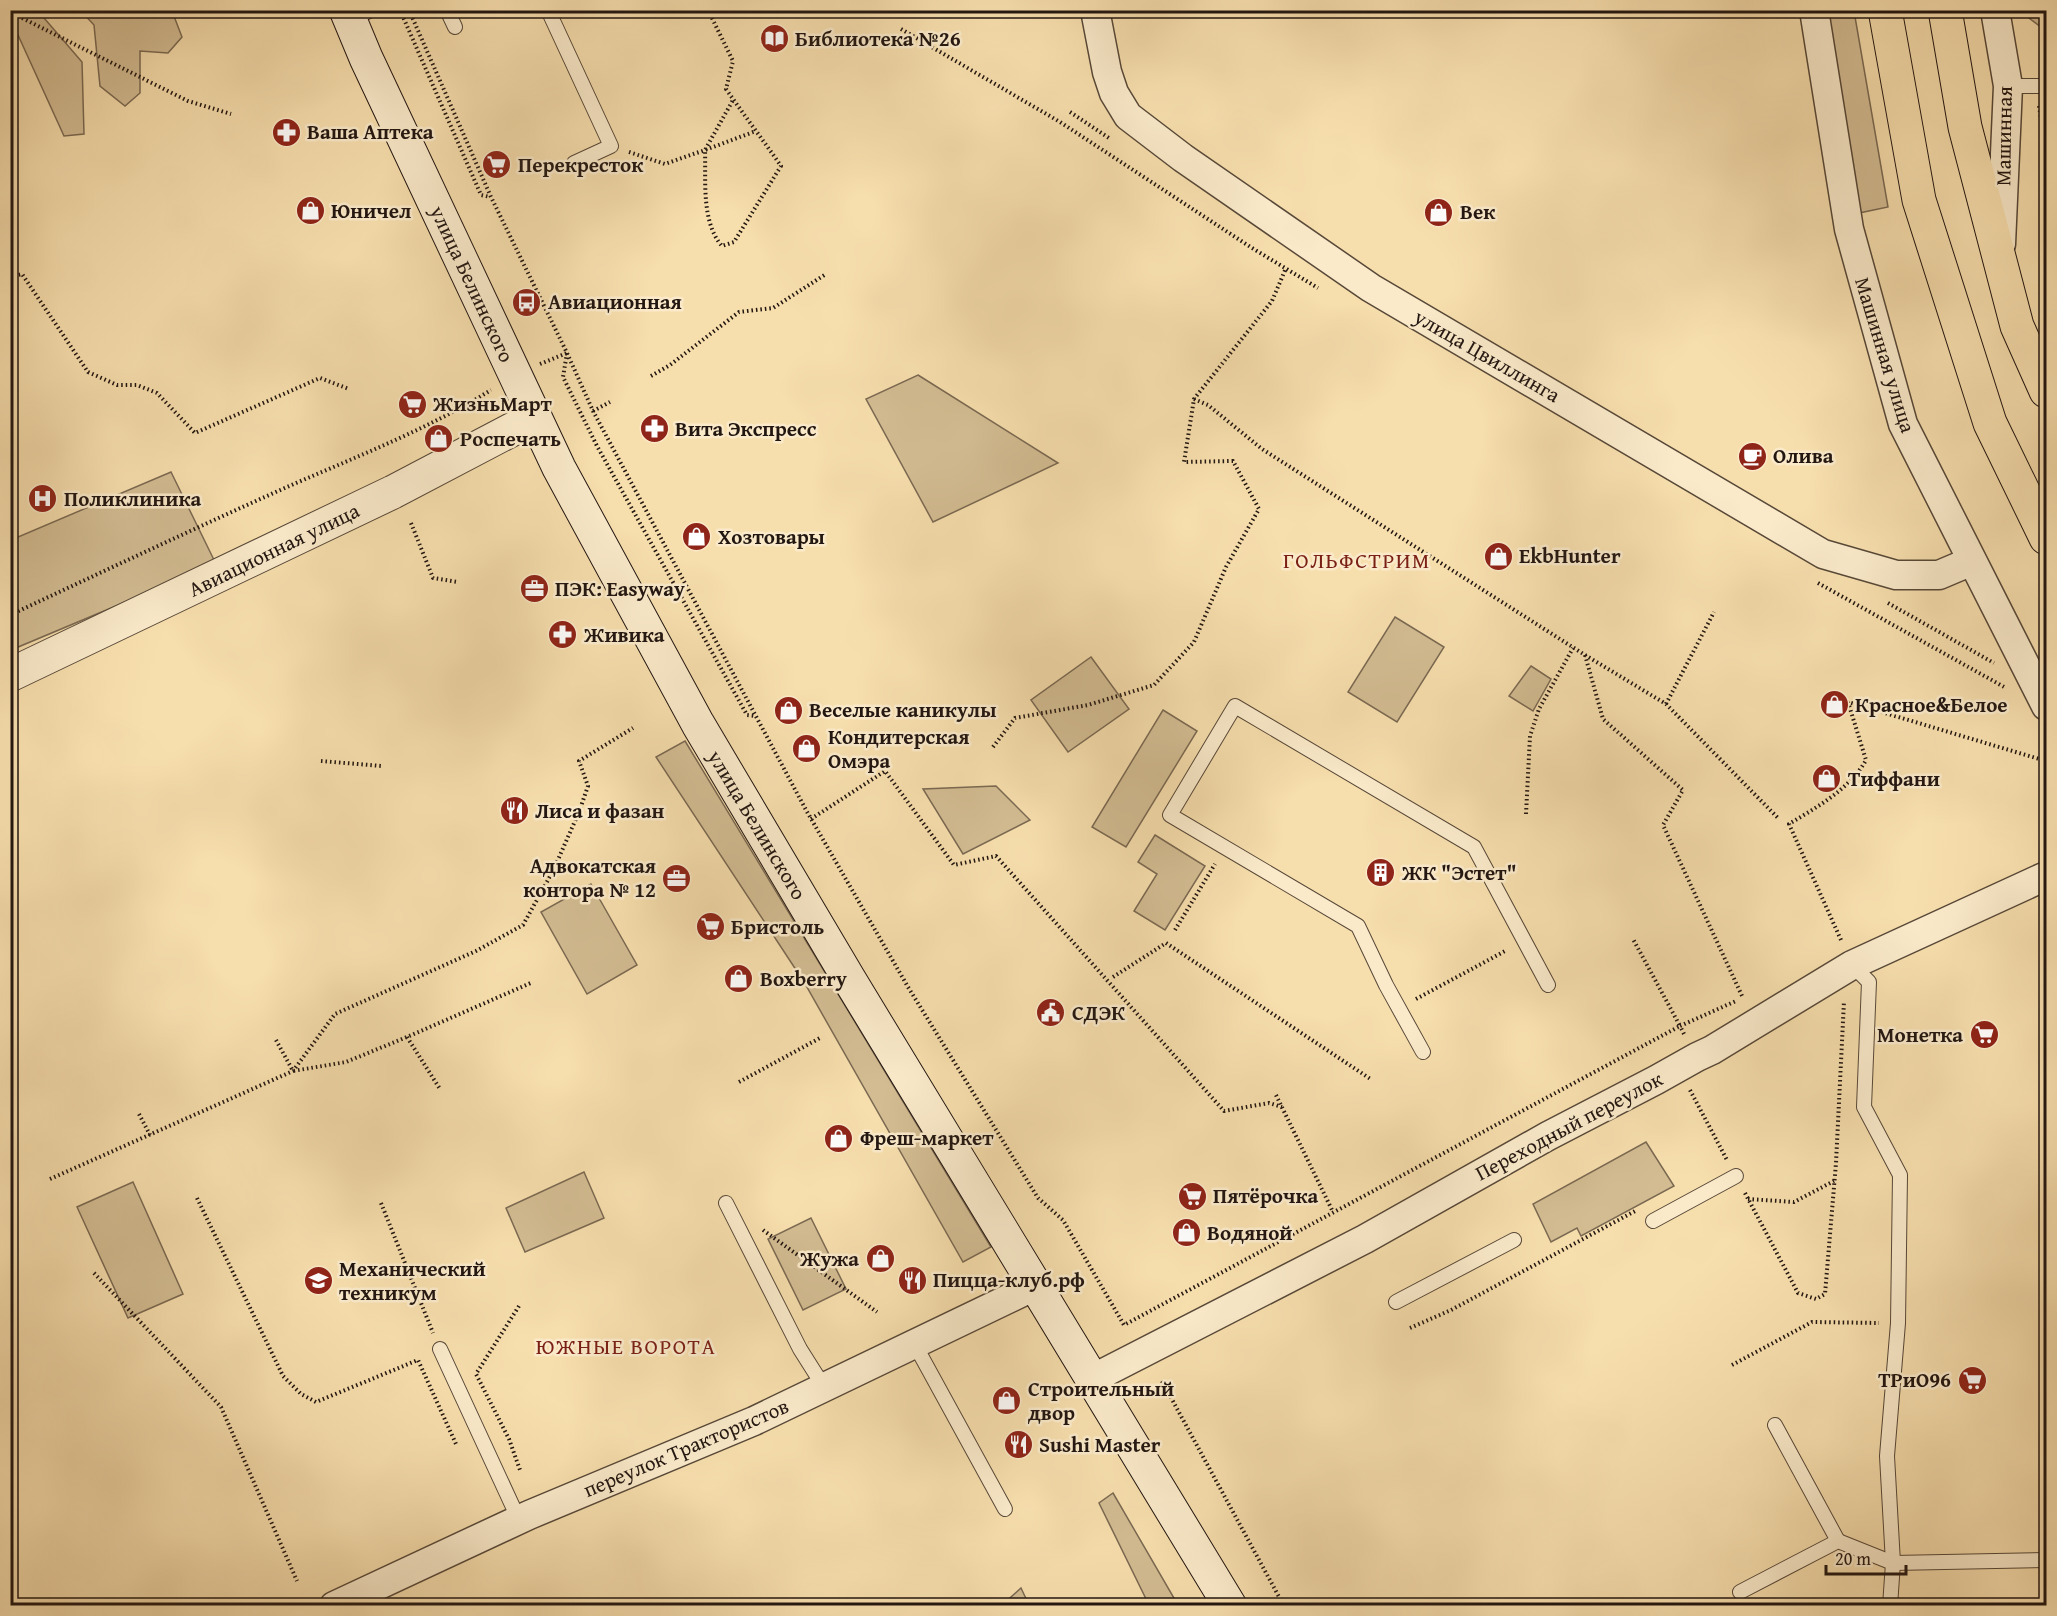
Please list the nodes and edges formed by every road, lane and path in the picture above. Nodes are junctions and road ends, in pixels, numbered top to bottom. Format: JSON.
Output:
{"nodes":[{"id":1,"x":400,"y":10,"type":"edge"},
{"id":2,"x":409,"y":10,"type":"edge"},
{"id":3,"x":447,"y":10,"type":"edge"},
{"id":4,"x":548,"y":10,"type":"edge"},
{"id":5,"x":708,"y":10,"type":"edge"},
{"id":6,"x":1095,"y":10,"type":"edge"},
{"id":7,"x":1814,"y":10,"type":"edge"},
{"id":8,"x":1885,"y":10,"type":"edge"},
{"id":9,"x":1945,"y":10,"type":"edge"},
{"id":10,"x":1995,"y":10,"type":"edge"},
{"id":11,"x":10,"y":12,"type":"edge"},
{"id":12,"x":356,"y":14,"type":"edge"},
{"id":13,"x":455,"y":27,"type":"dead end"},
{"id":14,"x":902,"y":28,"type":"dead end"},
{"id":15,"x":2008,"y":86,"type":"junction"},
{"id":16,"x":2046,"y":86,"type":"edge"},
{"id":17,"x":733,"y":100,"type":"junction"},
{"id":18,"x":231,"y":114,"type":"dead end"},
{"id":19,"x":756,"y":131,"type":"junction"},
{"id":20,"x":611,"y":146,"type":"junction"},
{"id":21,"x":705,"y":150,"type":"junction"},
{"id":22,"x":573,"y":163,"type":"dead end"},
{"id":23,"x":491,"y":197,"type":"junction"},
{"id":24,"x":1252,"y":248,"type":"dead end"},
{"id":25,"x":2000,"y":261,"type":"junction"},
{"id":26,"x":1286,"y":268,"type":"dead end"},
{"id":27,"x":826,"y":274,"type":"dead end"},
{"id":28,"x":10,"y":277,"type":"edge"},
{"id":29,"x":567,"y":353,"type":"junction"},
{"id":30,"x":651,"y":376,"type":"dead end"},
{"id":31,"x":349,"y":389,"type":"dead end"},
{"id":32,"x":2046,"y":391,"type":"edge"},
{"id":33,"x":1194,"y":399,"type":"junction"},
{"id":34,"x":610,"y":402,"type":"dead end"},
{"id":35,"x":464,"y":406,"type":"dead end"},
{"id":36,"x":594,"y":411,"type":"junction"},
{"id":37,"x":534,"y":418,"type":"junction"},
{"id":38,"x":411,"y":523,"type":"dead end"},
{"id":39,"x":2046,"y":538,"type":"edge"},
{"id":40,"x":1972,"y":561,"type":"junction"},
{"id":41,"x":458,"y":582,"type":"dead end"},
{"id":42,"x":1714,"y":612,"type":"dead end"},
{"id":43,"x":10,"y":615,"type":"edge"},
{"id":44,"x":1574,"y":648,"type":"junction"},
{"id":45,"x":1585,"y":655,"type":"junction"},
{"id":46,"x":10,"y":675,"type":"edge"},
{"id":47,"x":1666,"y":704,"type":"junction"},
{"id":48,"x":2046,"y":706,"type":"edge"},
{"id":49,"x":756,"y":716,"type":"junction"},
{"id":50,"x":633,"y":729,"type":"dead end"},
{"id":51,"x":993,"y":747,"type":"dead end"},
{"id":52,"x":321,"y":761,"type":"dead end"},
{"id":53,"x":2046,"y":761,"type":"edge"},
{"id":54,"x":381,"y":766,"type":"dead end"},
{"id":55,"x":1526,"y":814,"type":"dead end"},
{"id":56,"x":811,"y":819,"type":"junction"},
{"id":57,"x":1779,"y":819,"type":"dead end"},
{"id":58,"x":1226,"y":848,"type":"junction"},
{"id":59,"x":2046,"y":876,"type":"edge"},
{"id":60,"x":1175,"y":930,"type":"dead end"},
{"id":61,"x":1633,"y":939,"type":"dead end"},
{"id":62,"x":1524,"y":941,"type":"junction"},
{"id":63,"x":1848,"y":957,"type":"junction"},
{"id":64,"x":1113,"y":977,"type":"dead end"},
{"id":65,"x":533,"y":982,"type":"dead end"},
{"id":66,"x":1548,"y":985,"type":"dead end"},
{"id":67,"x":1844,"y":995,"type":"dead end"},
{"id":68,"x":1743,"y":998,"type":"dead end"},
{"id":69,"x":1399,"y":1008,"type":"junction"},
{"id":70,"x":408,"y":1037,"type":"junction"},
{"id":71,"x":820,"y":1038,"type":"dead end"},
{"id":72,"x":276,"y":1040,"type":"dead end"},
{"id":73,"x":1423,"y":1052,"type":"dead end"},
{"id":74,"x":293,"y":1071,"type":"junction"},
{"id":75,"x":1372,"y":1080,"type":"dead end"},
{"id":76,"x":739,"y":1082,"type":"dead end"},
{"id":77,"x":440,"y":1089,"type":"dead end"},
{"id":78,"x":1276,"y":1095,"type":"dead end"},
{"id":79,"x":1282,"y":1107,"type":"junction"},
{"id":80,"x":140,"y":1114,"type":"dead end"},
{"id":81,"x":150,"y":1135,"type":"junction"},
{"id":82,"x":1736,"y":1176,"type":"dead end"},
{"id":83,"x":50,"y":1179,"type":"dead end"},
{"id":84,"x":1834,"y":1181,"type":"junction"},
{"id":85,"x":197,"y":1198,"type":"dead end"},
{"id":86,"x":1748,"y":1199,"type":"dead end"},
{"id":87,"x":381,"y":1203,"type":"dead end"},
{"id":88,"x":726,"y":1203,"type":"joint"},
{"id":89,"x":1643,"y":1207,"type":"dead end"},
{"id":90,"x":1333,"y":1212,"type":"junction"},
{"id":91,"x":1653,"y":1221,"type":"dead end"},
{"id":92,"x":1514,"y":1240,"type":"dead end"},
{"id":93,"x":94,"y":1273,"type":"dead end"},
{"id":94,"x":1035,"y":1286,"type":"junction"},
{"id":95,"x":1798,"y":1293,"type":"dead end"},
{"id":96,"x":1396,"y":1302,"type":"dead end"},
{"id":97,"x":519,"y":1306,"type":"dead end"},
{"id":98,"x":877,"y":1312,"type":"dead end"},
{"id":99,"x":1898,"y":1323,"type":"junction"},
{"id":100,"x":1410,"y":1328,"type":"dead end"},
{"id":101,"x":914,"y":1342,"type":"junction"},
{"id":102,"x":434,"y":1345,"type":"joint"},
{"id":103,"x":423,"y":1350,"type":"dead end"},
{"id":104,"x":418,"y":1360,"type":"junction"},
{"id":105,"x":1732,"y":1365,"type":"dead end"},
{"id":106,"x":1092,"y":1379,"type":"junction"},
{"id":107,"x":1162,"y":1381,"type":"dead end"},
{"id":108,"x":824,"y":1387,"type":"junction"},
{"id":109,"x":1775,"y":1425,"type":"dead end"},
{"id":110,"x":456,"y":1444,"type":"dead end"},
{"id":111,"x":520,"y":1471,"type":"dead end"},
{"id":112,"x":1005,"y":1509,"type":"dead end"},
{"id":113,"x":519,"y":1520,"type":"junction"},
{"id":114,"x":1838,"y":1541,"type":"junction"},
{"id":115,"x":2046,"y":1560,"type":"edge"},
{"id":116,"x":1893,"y":1563,"type":"junction"},
{"id":117,"x":297,"y":1581,"type":"dead end"},
{"id":118,"x":1740,"y":1592,"type":"dead end"},
{"id":119,"x":334,"y":1605,"type":"edge"},
{"id":120,"x":1230,"y":1605,"type":"edge"},
{"id":121,"x":1284,"y":1605,"type":"edge"},
{"id":122,"x":1889,"y":1605,"type":"edge"}],
"edges":[{"from":1,"to":23,"type":"path"},
{"from":2,"to":23,"type":"path"},
{"from":3,"to":13,"type":"lane"},
{"from":4,"to":20,"type":"lane"},
{"from":5,"to":17,"type":"path"},
{"from":6,"to":40,"type":"street","name":"улица Цвиллинга"},
{"from":7,"to":40,"type":"street","name":"Машинная улица"},
{"from":8,"to":39,"type":"main road"},
{"from":9,"to":25,"type":"main road"},
{"from":10,"to":15,"type":"street","name":"Машинная"},
{"from":11,"to":18,"type":"path"},
{"from":12,"to":37,"type":"main road","name":"улица Белинского"},
{"from":14,"to":24,"type":"path"},
{"from":15,"to":16,"type":"lane"},
{"from":15,"to":25,"type":"street","name":"Машинная"},
{"from":17,"to":19,"type":"path"},
{"from":17,"to":21,"type":"path"},
{"from":19,"to":21,"type":"path"},
{"from":19,"to":21,"type":"path"},
{"from":20,"to":21,"type":"path"},
{"from":20,"to":22,"type":"lane"},
{"from":23,"to":29,"type":"path"},
{"from":25,"to":32,"type":"main road"},
{"from":26,"to":33,"type":"path"},
{"from":27,"to":30,"type":"path"},
{"from":28,"to":31,"type":"path"},
{"from":29,"to":36,"type":"path"},
{"from":29,"to":49,"type":"path"},
{"from":33,"to":44,"type":"path"},
{"from":33,"to":51,"type":"path"},
{"from":34,"to":36,"type":"path"},
{"from":35,"to":43,"type":"path"},
{"from":36,"to":49,"type":"path"},
{"from":37,"to":46,"type":"main road","name":"Авиационная улица"},
{"from":37,"to":94,"type":"main road","name":"улица Белинского"},
{"from":38,"to":41,"type":"path"},
{"from":40,"to":48,"type":"street","name":"Машинная улица"},
{"from":42,"to":47,"type":"path"},
{"from":44,"to":45,"type":"path"},
{"from":44,"to":55,"type":"path"},
{"from":45,"to":47,"type":"path"},
{"from":45,"to":68,"type":"path"},
{"from":47,"to":57,"type":"path"},
{"from":49,"to":56,"type":"path"},
{"from":50,"to":74,"type":"path"},
{"from":52,"to":54,"type":"path"},
{"from":53,"to":63,"type":"path"},
{"from":56,"to":79,"type":"path"},
{"from":56,"to":90,"type":"path"},
{"from":58,"to":60,"type":"path"},
{"from":58,"to":62,"type":"lane"},
{"from":58,"to":69,"type":"lane"},
{"from":59,"to":63,"type":"street","name":"Переходный переулок"},
{"from":61,"to":90,"type":"path"},
{"from":62,"to":66,"type":"lane"},
{"from":62,"to":69,"type":"path"},
{"from":63,"to":99,"type":"lane"},
{"from":63,"to":106,"type":"street","name":"Переходный переулок"},
{"from":64,"to":75,"type":"path"},
{"from":65,"to":70,"type":"path"},
{"from":67,"to":84,"type":"path"},
{"from":69,"to":73,"type":"lane"},
{"from":70,"to":74,"type":"path"},
{"from":70,"to":77,"type":"path"},
{"from":71,"to":76,"type":"path"},
{"from":72,"to":74,"type":"path"},
{"from":74,"to":81,"type":"path"},
{"from":78,"to":79,"type":"path"},
{"from":79,"to":90,"type":"path"},
{"from":80,"to":81,"type":"path"},
{"from":81,"to":83,"type":"path"},
{"from":82,"to":91,"type":"lane"},
{"from":84,"to":86,"type":"path"},
{"from":84,"to":95,"type":"path"},
{"from":85,"to":104,"type":"path"},
{"from":87,"to":102,"type":"path"},
{"from":88,"to":98,"type":"path"},
{"from":88,"to":108,"type":"lane"},
{"from":89,"to":100,"type":"path"},
{"from":92,"to":96,"type":"lane"},
{"from":93,"to":117,"type":"path"},
{"from":94,"to":101,"type":"street","name":"переулок Трактористов"},
{"from":94,"to":106,"type":"main road","name":"улица Белинского"},
{"from":97,"to":111,"type":"path"},
{"from":99,"to":105,"type":"path"},
{"from":99,"to":116,"type":"lane"},
{"from":101,"to":108,"type":"street","name":"переулок Трактористов"},
{"from":101,"to":112,"type":"lane"},
{"from":102,"to":113,"type":"lane"},
{"from":103,"to":104,"type":"path"},
{"from":104,"to":110,"type":"path"},
{"from":106,"to":120,"type":"main road","name":"улица Белинского"},
{"from":107,"to":121,"type":"path"},
{"from":108,"to":113,"type":"street","name":"переулок Трактористов"},
{"from":109,"to":114,"type":"lane"},
{"from":113,"to":119,"type":"street","name":"переулок Трактористов"},
{"from":114,"to":116,"type":"lane"},
{"from":114,"to":118,"type":"lane"},
{"from":115,"to":116,"type":"lane"},
{"from":116,"to":122,"type":"lane"}]}
